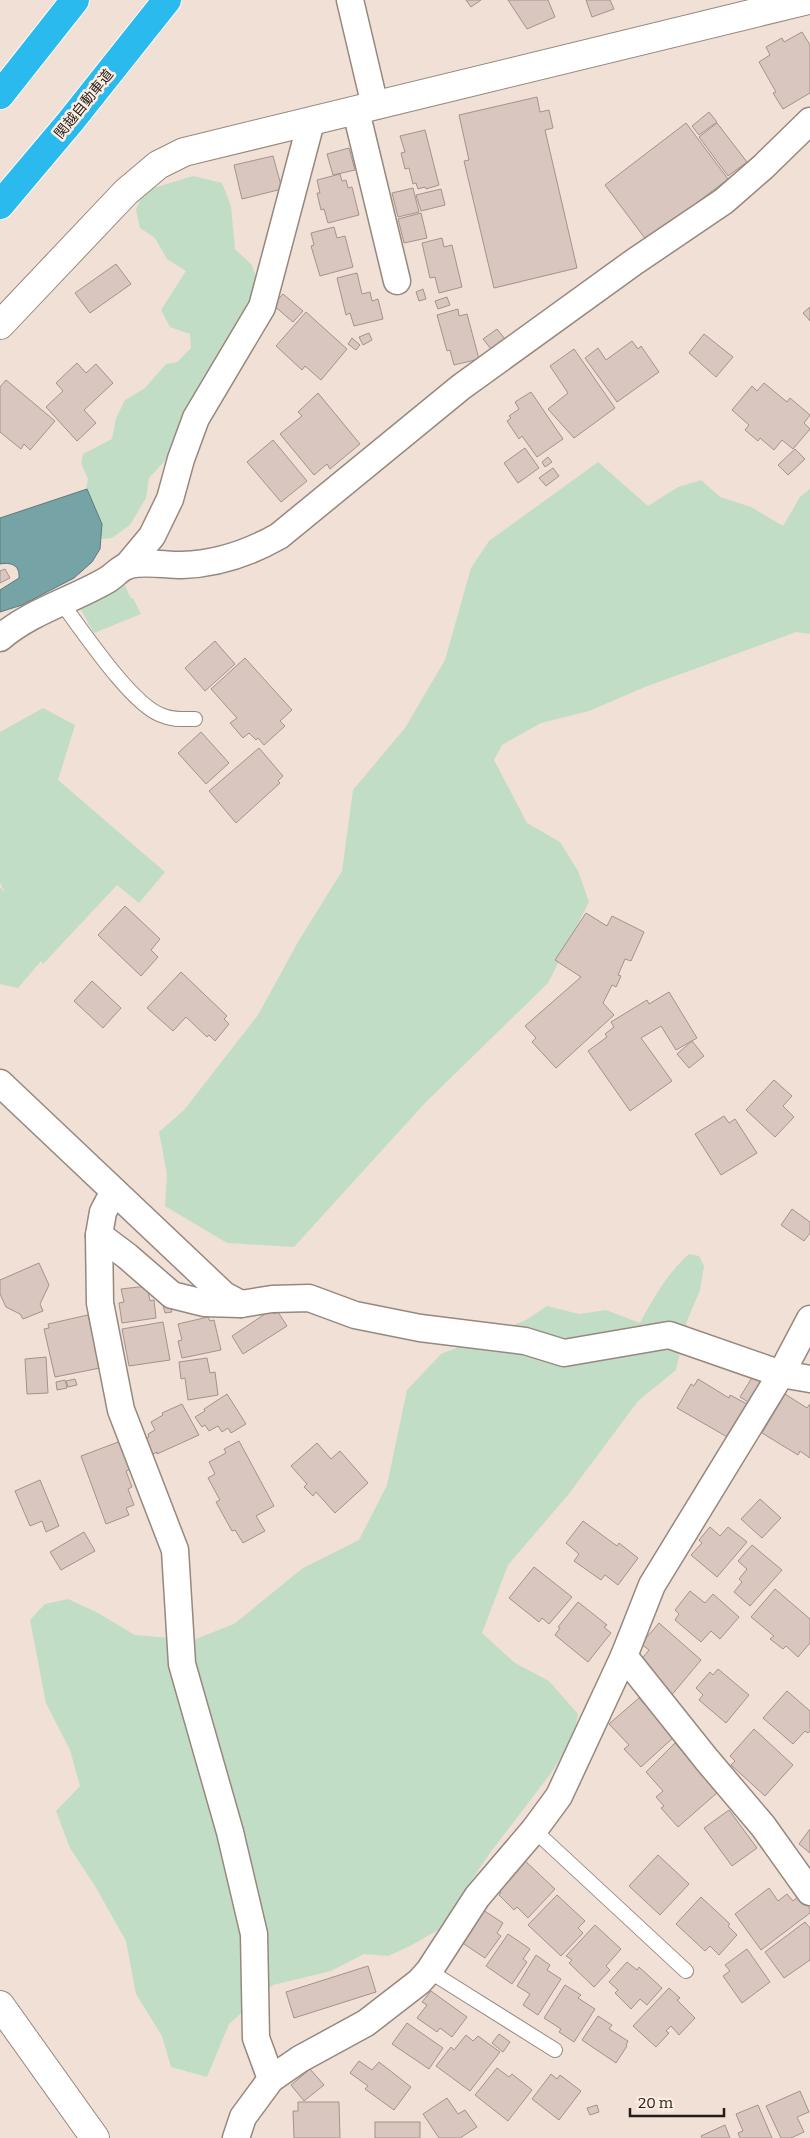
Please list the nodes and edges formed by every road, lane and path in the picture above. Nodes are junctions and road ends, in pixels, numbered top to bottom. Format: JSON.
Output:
{"nodes":[{"id":1,"x":75,"y":0,"type":"edge"},
{"id":2,"x":166,"y":0,"type":"edge"},
{"id":3,"x":350,"y":0,"type":"edge"},
{"id":4,"x":808,"y":0,"type":"edge"},
{"id":5,"x":0,"y":95,"type":"edge"},
{"id":6,"x":366,"y":109,"type":"junction"},
{"id":7,"x":810,"y":120,"type":"edge"},
{"id":8,"x":311,"y":122,"type":"junction"},
{"id":9,"x":0,"y":205,"type":"edge"},
{"id":10,"x":397,"y":281,"type":"dead end"},
{"id":11,"x":0,"y":325,"type":"edge"},
{"id":12,"x":127,"y":566,"type":"junction"},
{"id":13,"x":61,"y":602,"type":"junction"},
{"id":14,"x":0,"y":638,"type":"edge"},
{"id":15,"x":195,"y":719,"type":"dead end"},
{"id":16,"x":0,"y":1083,"type":"edge"},
{"id":17,"x":114,"y":1191,"type":"junction"},
{"id":18,"x":99,"y":1235,"type":"junction"},
{"id":19,"x":242,"y":1304,"type":"junction"},
{"id":20,"x":810,"y":1319,"type":"edge"},
{"id":21,"x":781,"y":1374,"type":"junction"},
{"id":22,"x":810,"y":1380,"type":"edge"},
{"id":23,"x":624,"y":1656,"type":"junction"},
{"id":24,"x":534,"y":1830,"type":"junction"},
{"id":25,"x":810,"y":1892,"type":"edge"},
{"id":26,"x":429,"y":1971,"type":"junction"},
{"id":27,"x":686,"y":1971,"type":"dead end"},
{"id":28,"x":0,"y":2005,"type":"edge"},
{"id":29,"x":555,"y":2050,"type":"dead end"},
{"id":30,"x":271,"y":2079,"type":"junction"},
{"id":31,"x":95,"y":2138,"type":"edge"},
{"id":32,"x":236,"y":2138,"type":"edge"}],
"edges":[{"from":1,"to":5,"type":"highway"},
{"from":2,"to":9,"type":"highway","name":"関越自動車道"},
{"from":3,"to":6,"type":"street"},
{"from":4,"to":6,"type":"street"},
{"from":6,"to":8,"type":"street"},
{"from":6,"to":10,"type":"street"},
{"from":7,"to":12,"type":"street"},
{"from":8,"to":11,"type":"street"},
{"from":8,"to":12,"type":"street"},
{"from":12,"to":13,"type":"street"},
{"from":13,"to":14,"type":"street"},
{"from":13,"to":15,"type":"lane"},
{"from":16,"to":17,"type":"street"},
{"from":17,"to":18,"type":"street"},
{"from":17,"to":19,"type":"street"},
{"from":18,"to":19,"type":"street"},
{"from":18,"to":30,"type":"street"},
{"from":19,"to":21,"type":"street"},
{"from":20,"to":21,"type":"street"},
{"from":21,"to":22,"type":"street"},
{"from":21,"to":23,"type":"street"},
{"from":23,"to":24,"type":"street"},
{"from":23,"to":25,"type":"street"},
{"from":24,"to":26,"type":"street"},
{"from":24,"to":27,"type":"lane"},
{"from":26,"to":29,"type":"lane"},
{"from":26,"to":30,"type":"street"},
{"from":28,"to":31,"type":"street"},
{"from":30,"to":32,"type":"street"}]}
